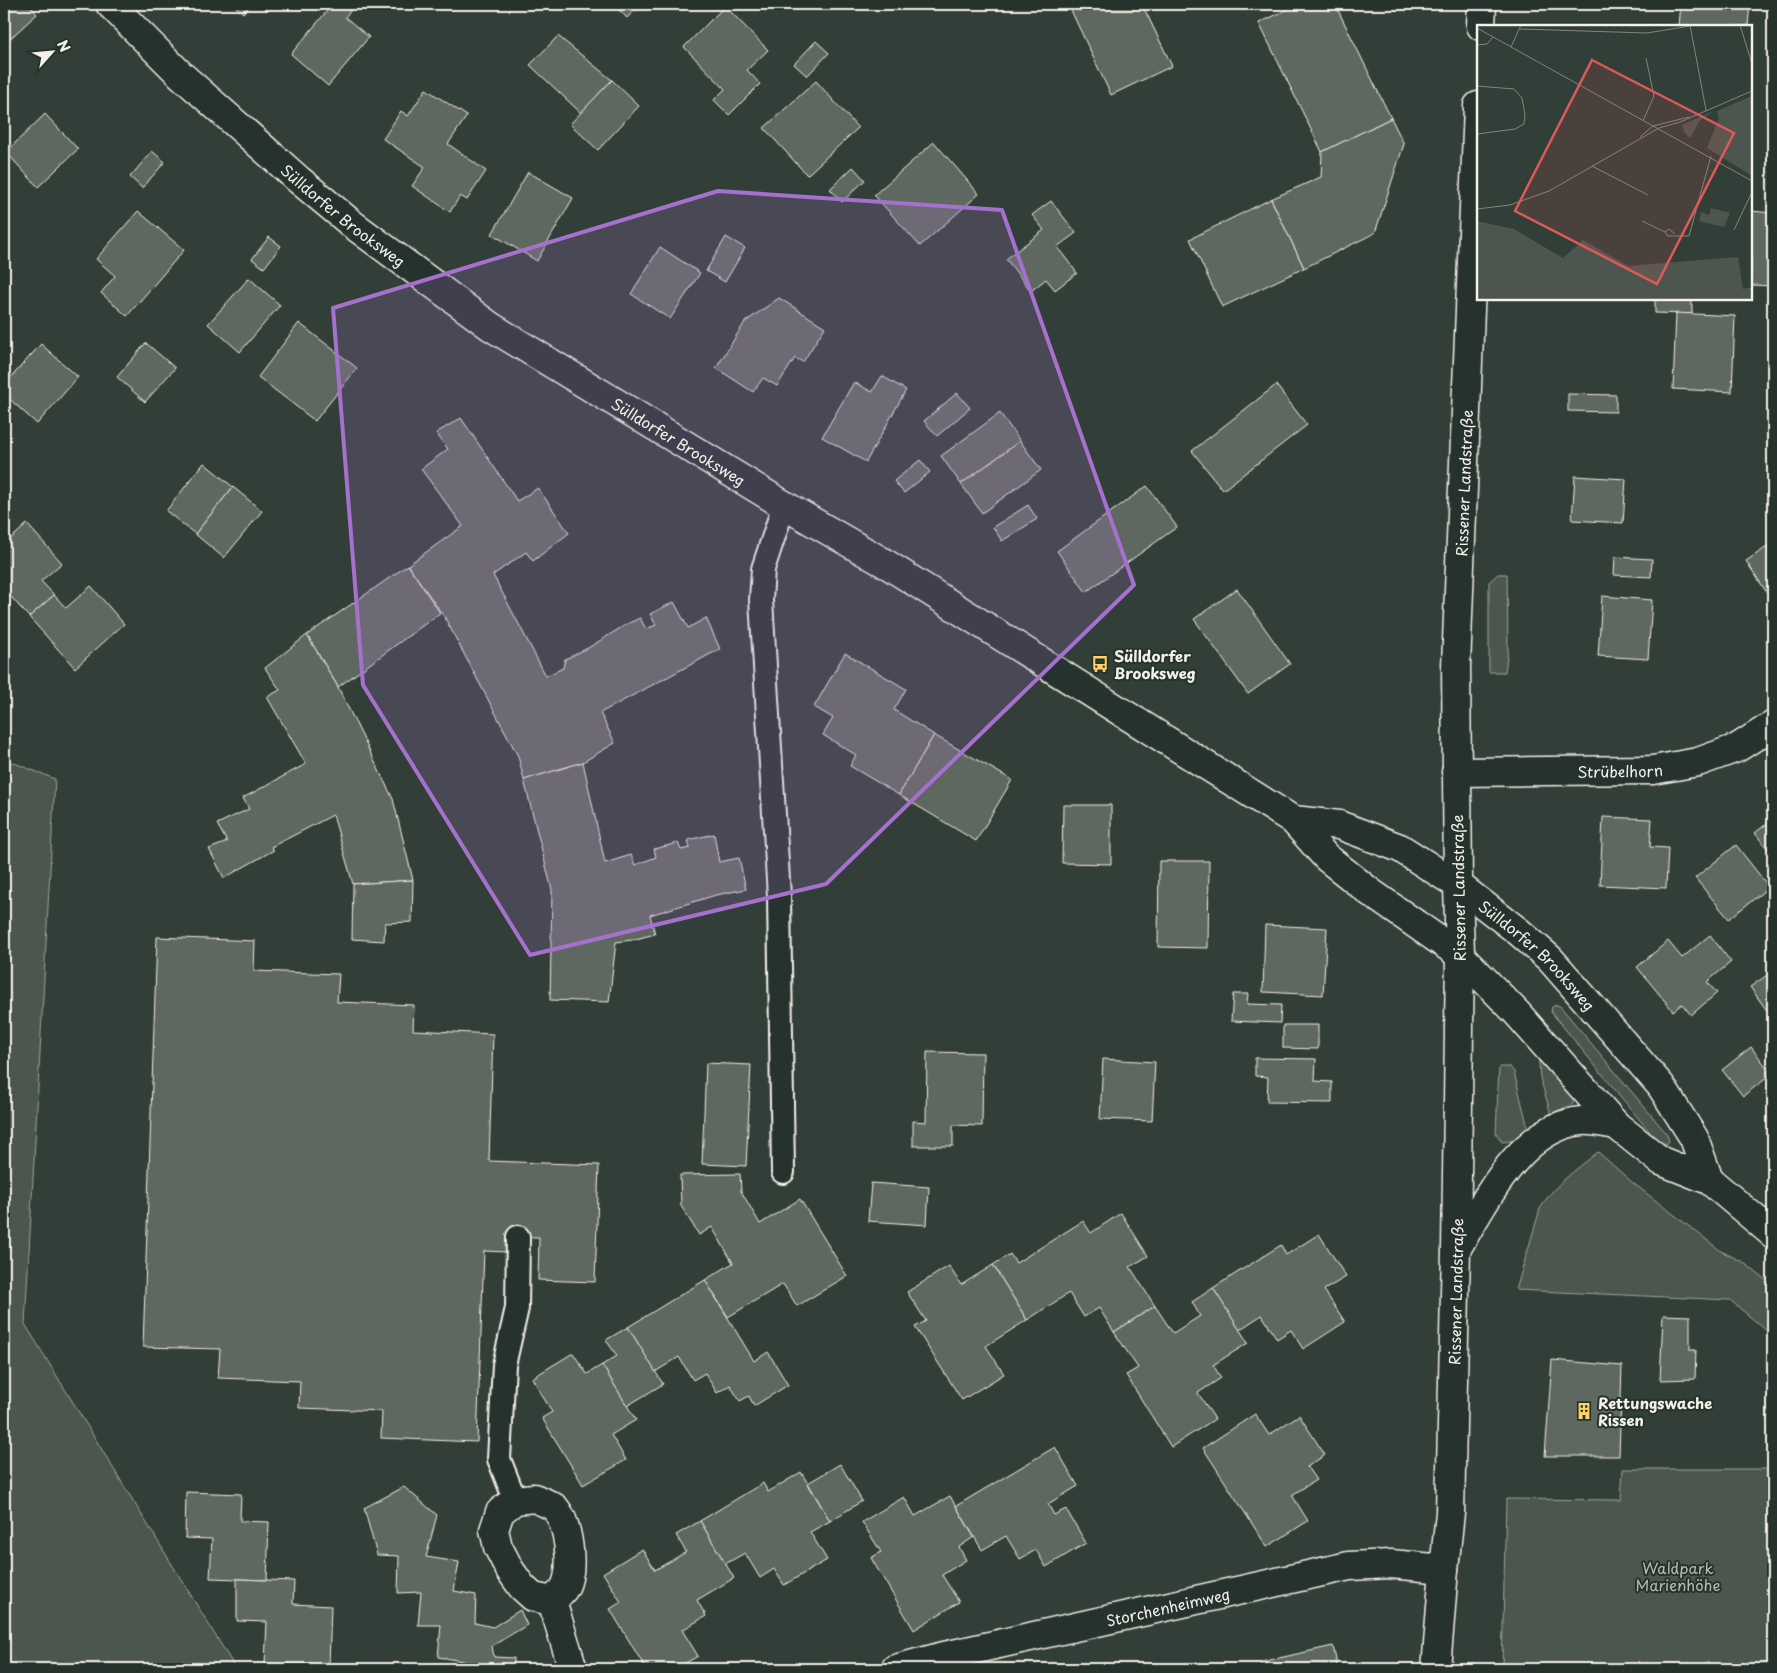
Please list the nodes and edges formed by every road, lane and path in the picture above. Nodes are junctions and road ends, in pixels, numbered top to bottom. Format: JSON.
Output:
{"nodes":[{"id":1,"x":110,"y":4,"type":"edge"},
{"id":2,"x":1482,"y":4,"type":"edge"},
{"id":3,"x":1481,"y":25,"type":"edge"},
{"id":4,"x":1477,"y":132,"type":"edge"},
{"id":5,"x":784,"y":505,"type":"junction"},
{"id":6,"x":1773,"y":725,"type":"edge"},
{"id":7,"x":1456,"y":772,"type":"junction"},
{"id":8,"x":1293,"y":820,"type":"junction"},
{"id":9,"x":1458,"y":885,"type":"junction"},
{"id":10,"x":1460,"y":954,"type":"junction"},
{"id":11,"x":1616,"y":1125,"type":"junction"},
{"id":12,"x":784,"y":1172,"type":"dead end"},
{"id":13,"x":1709,"y":1180,"type":"junction"},
{"id":14,"x":1773,"y":1234,"type":"edge"},
{"id":15,"x":518,"y":1237,"type":"dead end"},
{"id":16,"x":1456,"y":1249,"type":"junction"},
{"id":17,"x":515,"y":1500,"type":"junction"},
{"id":18,"x":1444,"y":1569,"type":"junction"},
{"id":19,"x":552,"y":1601,"type":"junction"},
{"id":20,"x":573,"y":1669,"type":"edge"},
{"id":21,"x":895,"y":1669,"type":"edge"},
{"id":22,"x":1436,"y":1669,"type":"edge"}],
"edges":[{"from":1,"to":5,"type":"street","name":"Sülldorfer Brooksweg"},
{"from":2,"to":3,"type":"street"},
{"from":4,"to":7,"type":"street","name":"Rissener Landstraße"},
{"from":5,"to":8,"type":"street","name":"Sülldorfer Brooksweg"},
{"from":5,"to":12,"type":"lane"},
{"from":6,"to":7,"type":"street","name":"Strübelhorn"},
{"from":7,"to":9,"type":"street","name":"Rissener Landstraße"},
{"from":8,"to":9,"type":"street","name":"Sülldorfer Brooksweg"},
{"from":8,"to":10,"type":"street","name":"Sülldorfer Brooksweg"},
{"from":9,"to":10,"type":"street","name":"Rissener Landstraße"},
{"from":9,"to":13,"type":"street","name":"Sülldorfer Brooksweg"},
{"from":10,"to":11,"type":"street","name":"Sülldorfer Brooksweg"},
{"from":10,"to":16,"type":"street","name":"Rissener Landstraße"},
{"from":11,"to":13,"type":"street","name":"Sülldorfer Brooksweg"},
{"from":11,"to":16,"type":"street"},
{"from":13,"to":14,"type":"street","name":"Sülldorfer Brooksweg"},
{"from":15,"to":17,"type":"lane"},
{"from":16,"to":18,"type":"street","name":"Rissener Landstraße"},
{"from":17,"to":19,"type":"street"},
{"from":17,"to":19,"type":"street"},
{"from":18,"to":21,"type":"street","name":"Storchenheimweg"},
{"from":18,"to":22,"type":"street","name":"Rissener Landstraße"},
{"from":19,"to":20,"type":"street"}]}
